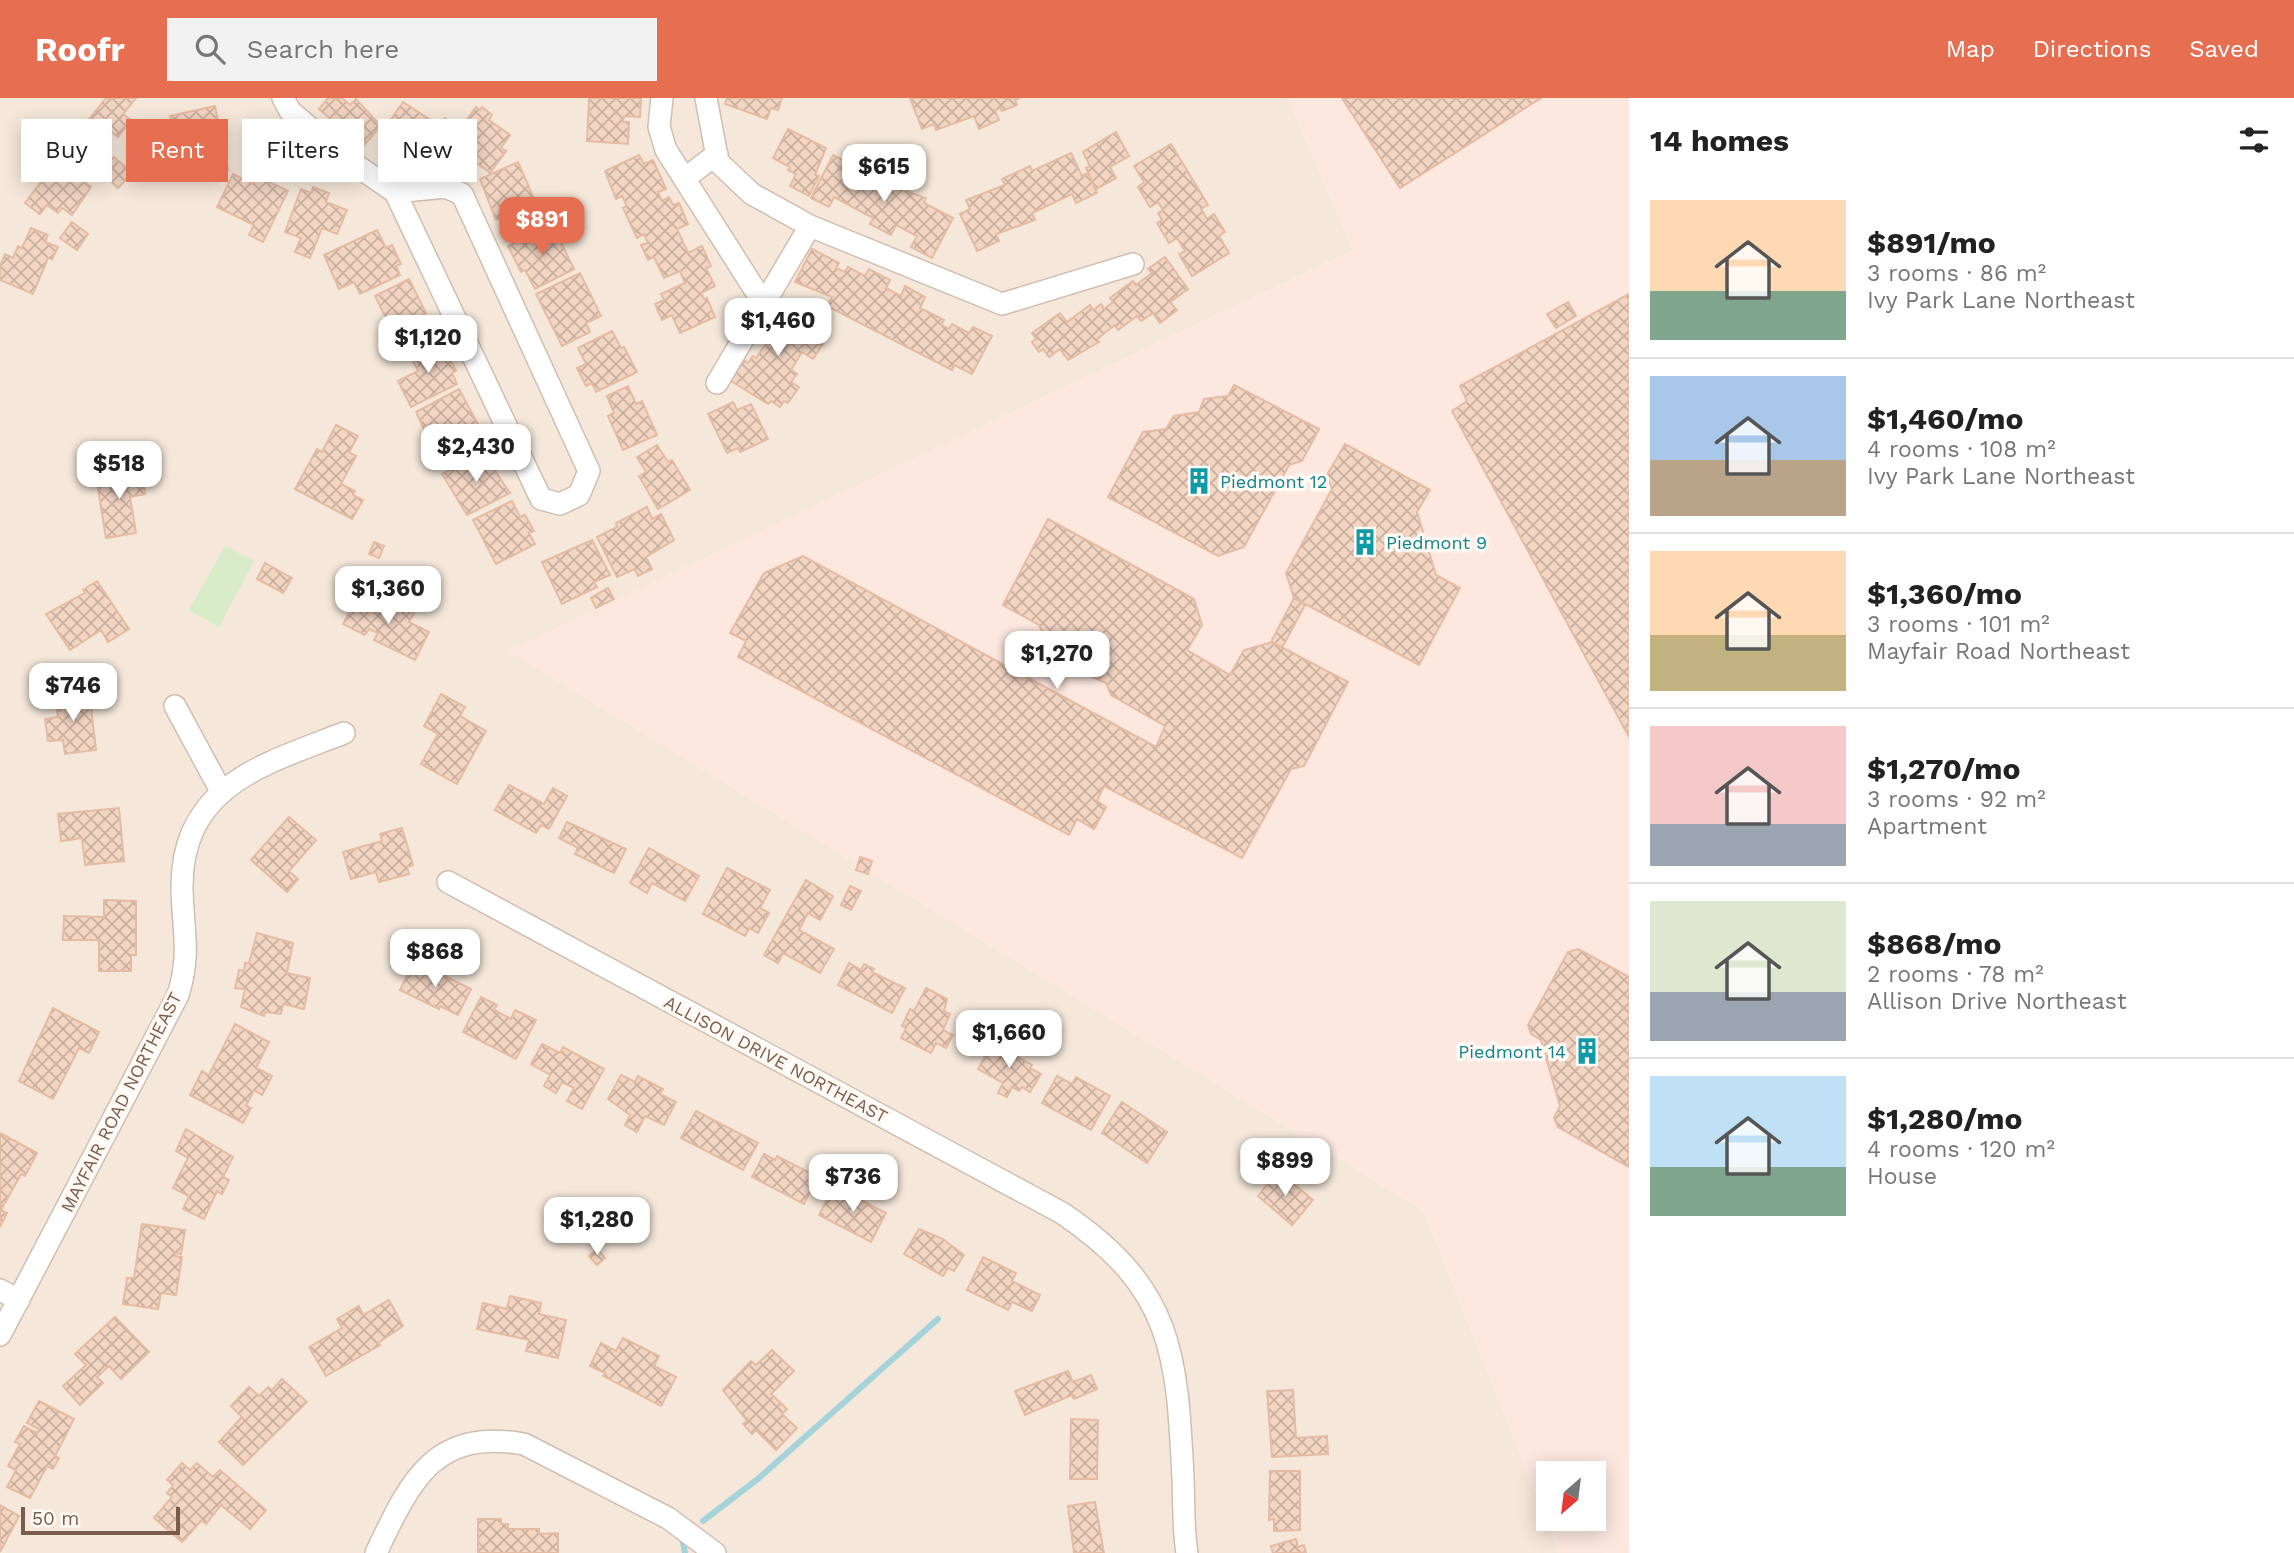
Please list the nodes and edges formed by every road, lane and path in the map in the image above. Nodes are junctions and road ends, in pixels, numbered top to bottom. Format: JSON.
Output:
{"nodes":[{"id":1,"x":283,"y":98,"type":"edge"},
{"id":2,"x":662,"y":98,"type":"edge"},
{"id":3,"x":706,"y":98,"type":"edge"},
{"id":4,"x":717,"y":154,"type":"junction"},
{"id":5,"x":684,"y":179,"type":"junction"},
{"id":6,"x":396,"y":192,"type":"junction"},
{"id":7,"x":810,"y":226,"type":"junction"},
{"id":8,"x":1133,"y":264,"type":"dead end"},
{"id":9,"x":764,"y":304,"type":"junction"},
{"id":10,"x":717,"y":383,"type":"dead end"},
{"id":11,"x":175,"y":706,"type":"dead end"},
{"id":12,"x":344,"y":733,"type":"dead end"},
{"id":13,"x":221,"y":791,"type":"junction"},
{"id":14,"x":448,"y":883,"type":"dead end"},
{"id":15,"x":9,"y":1295,"type":"edge"},
{"id":16,"x":0,"y":1335,"type":"edge"},
{"id":17,"x":376,"y":1553,"type":"edge"},
{"id":18,"x":715,"y":1553,"type":"edge"},
{"id":19,"x":1187,"y":1553,"type":"edge"}],
"edges":[{"from":1,"to":6,"type":"street"},
{"from":2,"to":5,"type":"street"},
{"from":3,"to":4,"type":"street"},
{"from":4,"to":5,"type":"street"},
{"from":4,"to":7,"type":"street"},
{"from":5,"to":9,"type":"street"},
{"from":6,"to":6,"type":"street"},
{"from":7,"to":8,"type":"street"},
{"from":7,"to":9,"type":"street"},
{"from":9,"to":10,"type":"street"},
{"from":11,"to":13,"type":"street"},
{"from":12,"to":13,"type":"street","name":"MAYFAIR ROAD NORTHEAST"},
{"from":13,"to":15,"type":"street","name":"MAYFAIR ROAD NORTHEAST"},
{"from":14,"to":19,"type":"street","name":"ALLISON DRIVE NORTHEAST"},
{"from":15,"to":16,"type":"street","name":"MAYFAIR ROAD NORTHEAST"},
{"from":17,"to":18,"type":"street"}]}
